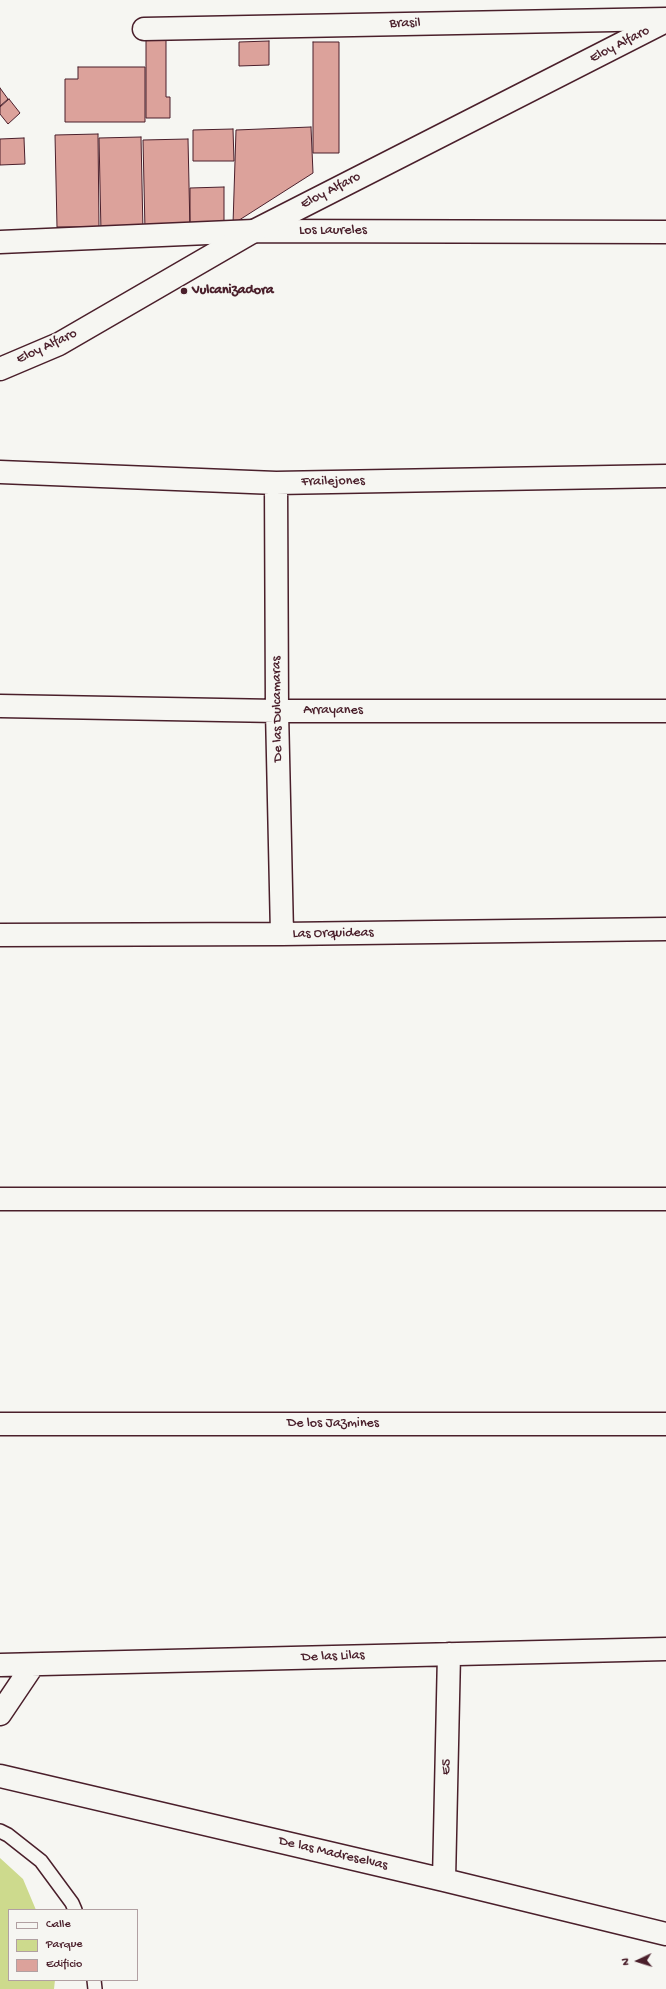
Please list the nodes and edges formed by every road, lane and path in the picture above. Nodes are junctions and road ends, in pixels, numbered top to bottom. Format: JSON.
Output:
{"nodes":[{"id":1,"x":666,"y":20,"type":"edge"},
{"id":2,"x":144,"y":29,"type":"dead end"},
{"id":3,"x":254,"y":231,"type":"junction"},
{"id":4,"x":666,"y":232,"type":"edge"},
{"id":5,"x":0,"y":242,"type":"edge"},
{"id":6,"x":0,"y":369,"type":"edge"},
{"id":7,"x":0,"y":472,"type":"edge"},
{"id":8,"x":666,"y":476,"type":"edge"},
{"id":9,"x":276,"y":483,"type":"junction"},
{"id":10,"x":0,"y":706,"type":"edge"},
{"id":11,"x":277,"y":711,"type":"junction"},
{"id":12,"x":666,"y":711,"type":"edge"},
{"id":13,"x":666,"y":929,"type":"edge"},
{"id":14,"x":282,"y":934,"type":"junction"},
{"id":15,"x":0,"y":935,"type":"edge"},
{"id":16,"x":0,"y":1199,"type":"edge"},
{"id":17,"x":666,"y":1199,"type":"edge"},
{"id":18,"x":0,"y":1424,"type":"edge"},
{"id":19,"x":666,"y":1424,"type":"edge"},
{"id":20,"x":666,"y":1649,"type":"edge"},
{"id":21,"x":449,"y":1654,"type":"junction"},
{"id":22,"x":0,"y":1665,"type":"edge"},
{"id":23,"x":33,"y":1666,"type":"junction"},
{"id":24,"x":0,"y":1714,"type":"edge"},
{"id":25,"x":0,"y":1776,"type":"edge"},
{"id":26,"x":0,"y":1831,"type":"edge"},
{"id":27,"x":444,"y":1880,"type":"junction"},
{"id":28,"x":75,"y":1909,"type":"edge"},
{"id":29,"x":666,"y":1934,"type":"edge"}],
"edges":[{"from":1,"to":2,"type":"street","name":"Brasil"},
{"from":1,"to":3,"type":"street","name":"Eloy Alfaro"},
{"from":3,"to":4,"type":"street","name":"Los Laureles"},
{"from":3,"to":5,"type":"street","name":"Los Laureles"},
{"from":3,"to":6,"type":"street","name":"Eloy Alfaro"},
{"from":7,"to":9,"type":"street","name":"Frailejones"},
{"from":8,"to":9,"type":"street","name":"Frailejones"},
{"from":9,"to":11,"type":"street","name":"De las Dulcamaras"},
{"from":10,"to":11,"type":"street","name":"Arrayanes"},
{"from":11,"to":12,"type":"street","name":"Arrayanes"},
{"from":11,"to":14,"type":"street","name":"De las Dulcamaras"},
{"from":13,"to":14,"type":"street","name":"Las Orquideas"},
{"from":14,"to":15,"type":"street","name":"Las Orquideas"},
{"from":16,"to":17,"type":"street"},
{"from":18,"to":19,"type":"street","name":"De los Jazmines"},
{"from":20,"to":21,"type":"street","name":"De las Lilas"},
{"from":21,"to":23,"type":"street","name":"De las Lilas"},
{"from":21,"to":27,"type":"street","name":"E5"},
{"from":22,"to":23,"type":"street","name":"De las Lilas"},
{"from":23,"to":24,"type":"street"},
{"from":25,"to":27,"type":"street","name":"De las Madreselvas"},
{"from":26,"to":28,"type":"lane"},
{"from":27,"to":29,"type":"street","name":"De las Madreselvas"}]}
